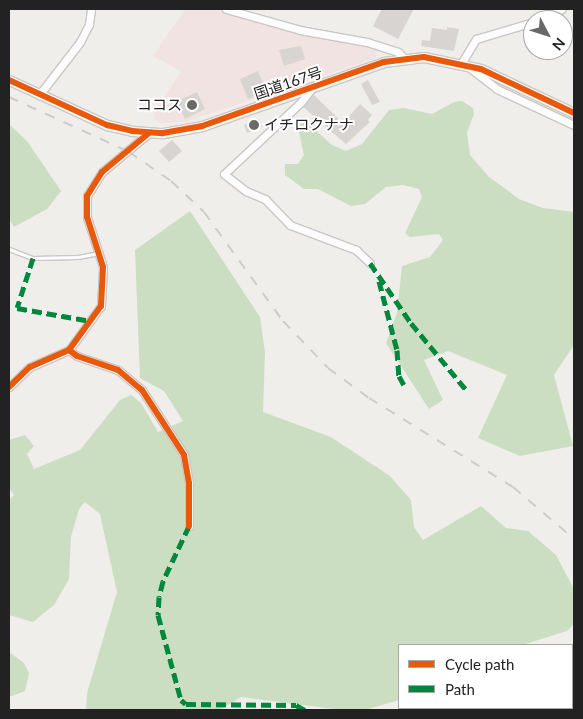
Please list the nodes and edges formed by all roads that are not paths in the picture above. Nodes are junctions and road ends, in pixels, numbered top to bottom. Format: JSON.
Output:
{"nodes":[{"id":1,"x":91,"y":9,"type":"edge"},
{"id":2,"x":226,"y":9,"type":"edge"},
{"id":3,"x":523,"y":25,"type":"edge"},
{"id":4,"x":404,"y":58,"type":"junction"},
{"id":5,"x":462,"y":62,"type":"junction"},
{"id":6,"x":9,"y":80,"type":"edge"},
{"id":7,"x":313,"y":87,"type":"junction"},
{"id":8,"x":39,"y":95,"type":"junction"},
{"id":9,"x":574,"y":113,"type":"edge"},
{"id":10,"x":574,"y":125,"type":"edge"},
{"id":11,"x":149,"y":133,"type":"junction"},
{"id":12,"x":9,"y":249,"type":"edge"},
{"id":13,"x":99,"y":252,"type":"junction"},
{"id":14,"x":370,"y":263,"type":"dead end"},
{"id":15,"x":69,"y":350,"type":"junction"},
{"id":16,"x":9,"y":387,"type":"edge"},
{"id":17,"x":189,"y":526,"type":"dead end"}],
"edges":[{"from":1,"to":8,"type":"street"},
{"from":2,"to":4,"type":"street"},
{"from":3,"to":5,"type":"street"},
{"from":4,"to":5,"type":"street","name":"国道167号"},
{"from":4,"to":7,"type":"street","name":"国道167号"},
{"from":5,"to":9,"type":"street","name":"国道167号"},
{"from":5,"to":10,"type":"street"},
{"from":6,"to":8,"type":"street","name":"国道167号"},
{"from":7,"to":11,"type":"street","name":"国道167号"},
{"from":7,"to":14,"type":"street"},
{"from":8,"to":11,"type":"street","name":"国道167号"},
{"from":11,"to":13,"type":"street"},
{"from":12,"to":13,"type":"lane"},
{"from":13,"to":15,"type":"street"},
{"from":15,"to":16,"type":"street"},
{"from":15,"to":17,"type":"street"}]}
